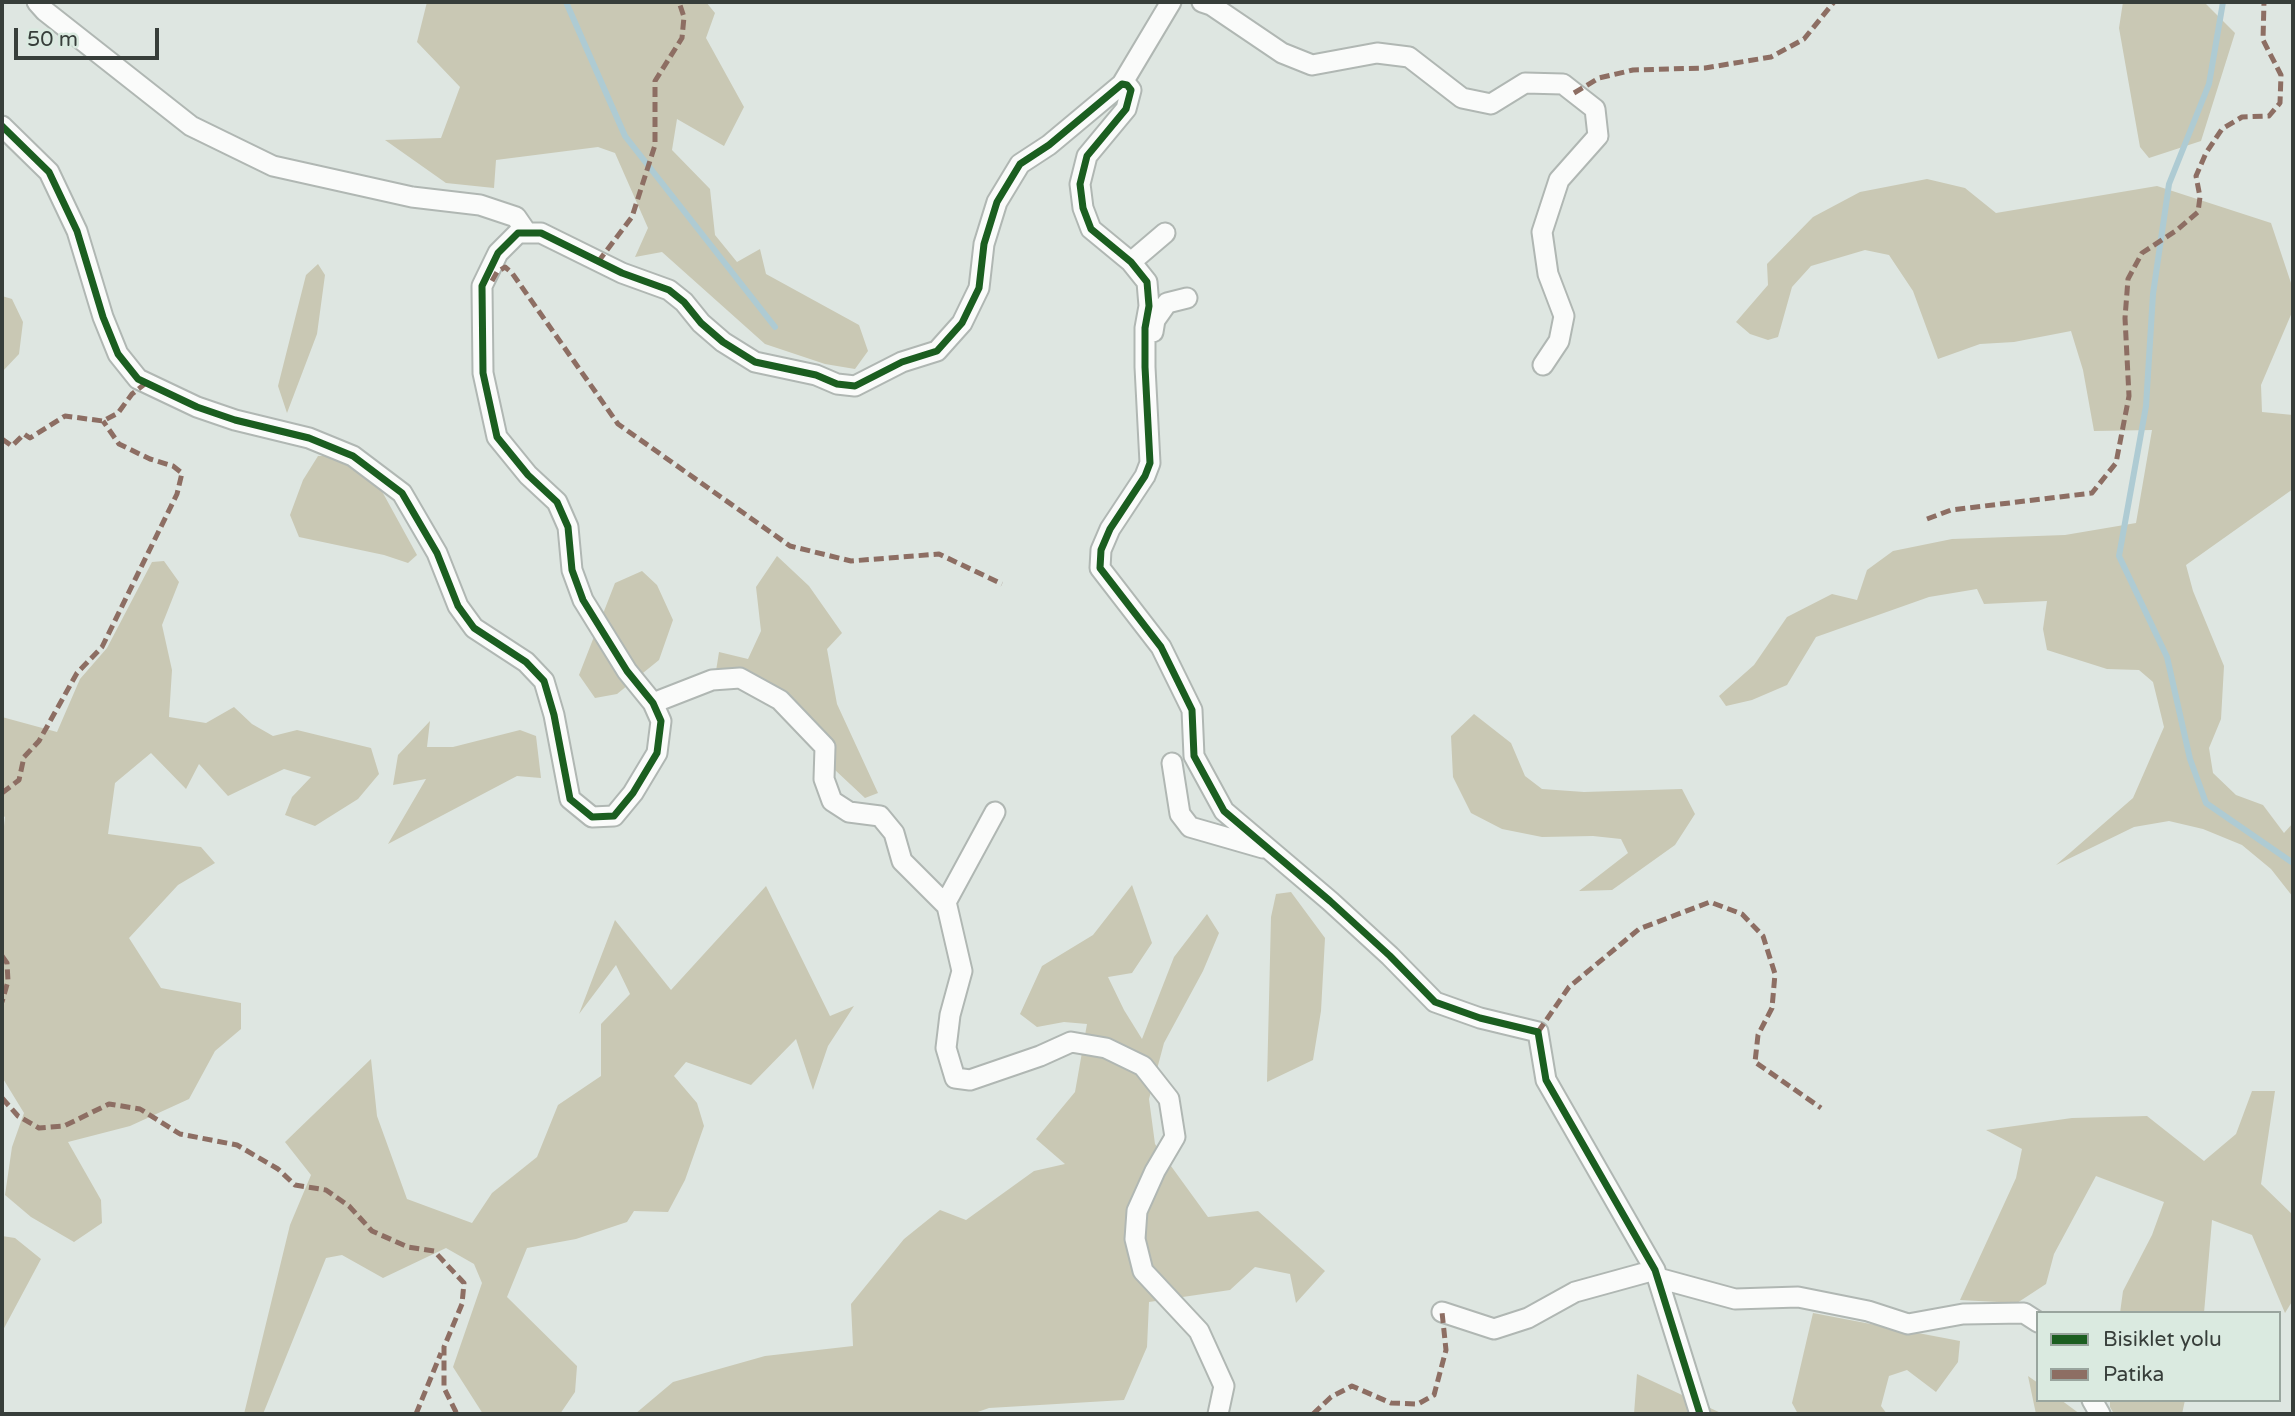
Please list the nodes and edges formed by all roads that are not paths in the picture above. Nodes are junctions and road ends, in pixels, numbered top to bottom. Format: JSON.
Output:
{"nodes":[{"id":1,"x":37,"y":2,"type":"edge"},
{"id":2,"x":1171,"y":2,"type":"edge"},
{"id":3,"x":1202,"y":2,"type":"edge"},
{"id":4,"x":1122,"y":84,"type":"junction"},
{"id":5,"x":2,"y":126,"type":"edge"},
{"id":6,"x":527,"y":233,"type":"junction"},
{"id":7,"x":1165,"y":233,"type":"dead end"},
{"id":8,"x":1131,"y":262,"type":"junction"},
{"id":9,"x":1187,"y":299,"type":"dead end"},
{"id":10,"x":1543,"y":365,"type":"dead end"},
{"id":11,"x":1145,"y":368,"type":"junction"},
{"id":12,"x":653,"y":703,"type":"junction"},
{"id":13,"x":1172,"y":762,"type":"dead end"},
{"id":14,"x":995,"y":812,"type":"dead end"},
{"id":15,"x":1270,"y":850,"type":"junction"},
{"id":16,"x":946,"y":904,"type":"junction"},
{"id":17,"x":1656,"y":1274,"type":"junction"},
{"id":18,"x":1441,"y":1312,"type":"dead end"},
{"id":19,"x":2036,"y":1321,"type":"edge"},
{"id":20,"x":1218,"y":1414,"type":"edge"},
{"id":21,"x":1700,"y":1414,"type":"edge"}],
"edges":[{"from":1,"to":6,"type":"street"},
{"from":2,"to":4,"type":"street"},
{"from":3,"to":10,"type":"street"},
{"from":4,"to":6,"type":"street"},
{"from":4,"to":8,"type":"street"},
{"from":5,"to":12,"type":"street"},
{"from":6,"to":12,"type":"street"},
{"from":7,"to":8,"type":"street"},
{"from":8,"to":11,"type":"street"},
{"from":9,"to":11,"type":"street"},
{"from":11,"to":15,"type":"street"},
{"from":12,"to":16,"type":"street"},
{"from":13,"to":15,"type":"street"},
{"from":14,"to":16,"type":"street"},
{"from":15,"to":17,"type":"street"},
{"from":16,"to":20,"type":"street"},
{"from":17,"to":18,"type":"street"},
{"from":17,"to":19,"type":"street"},
{"from":17,"to":21,"type":"street"}]}
